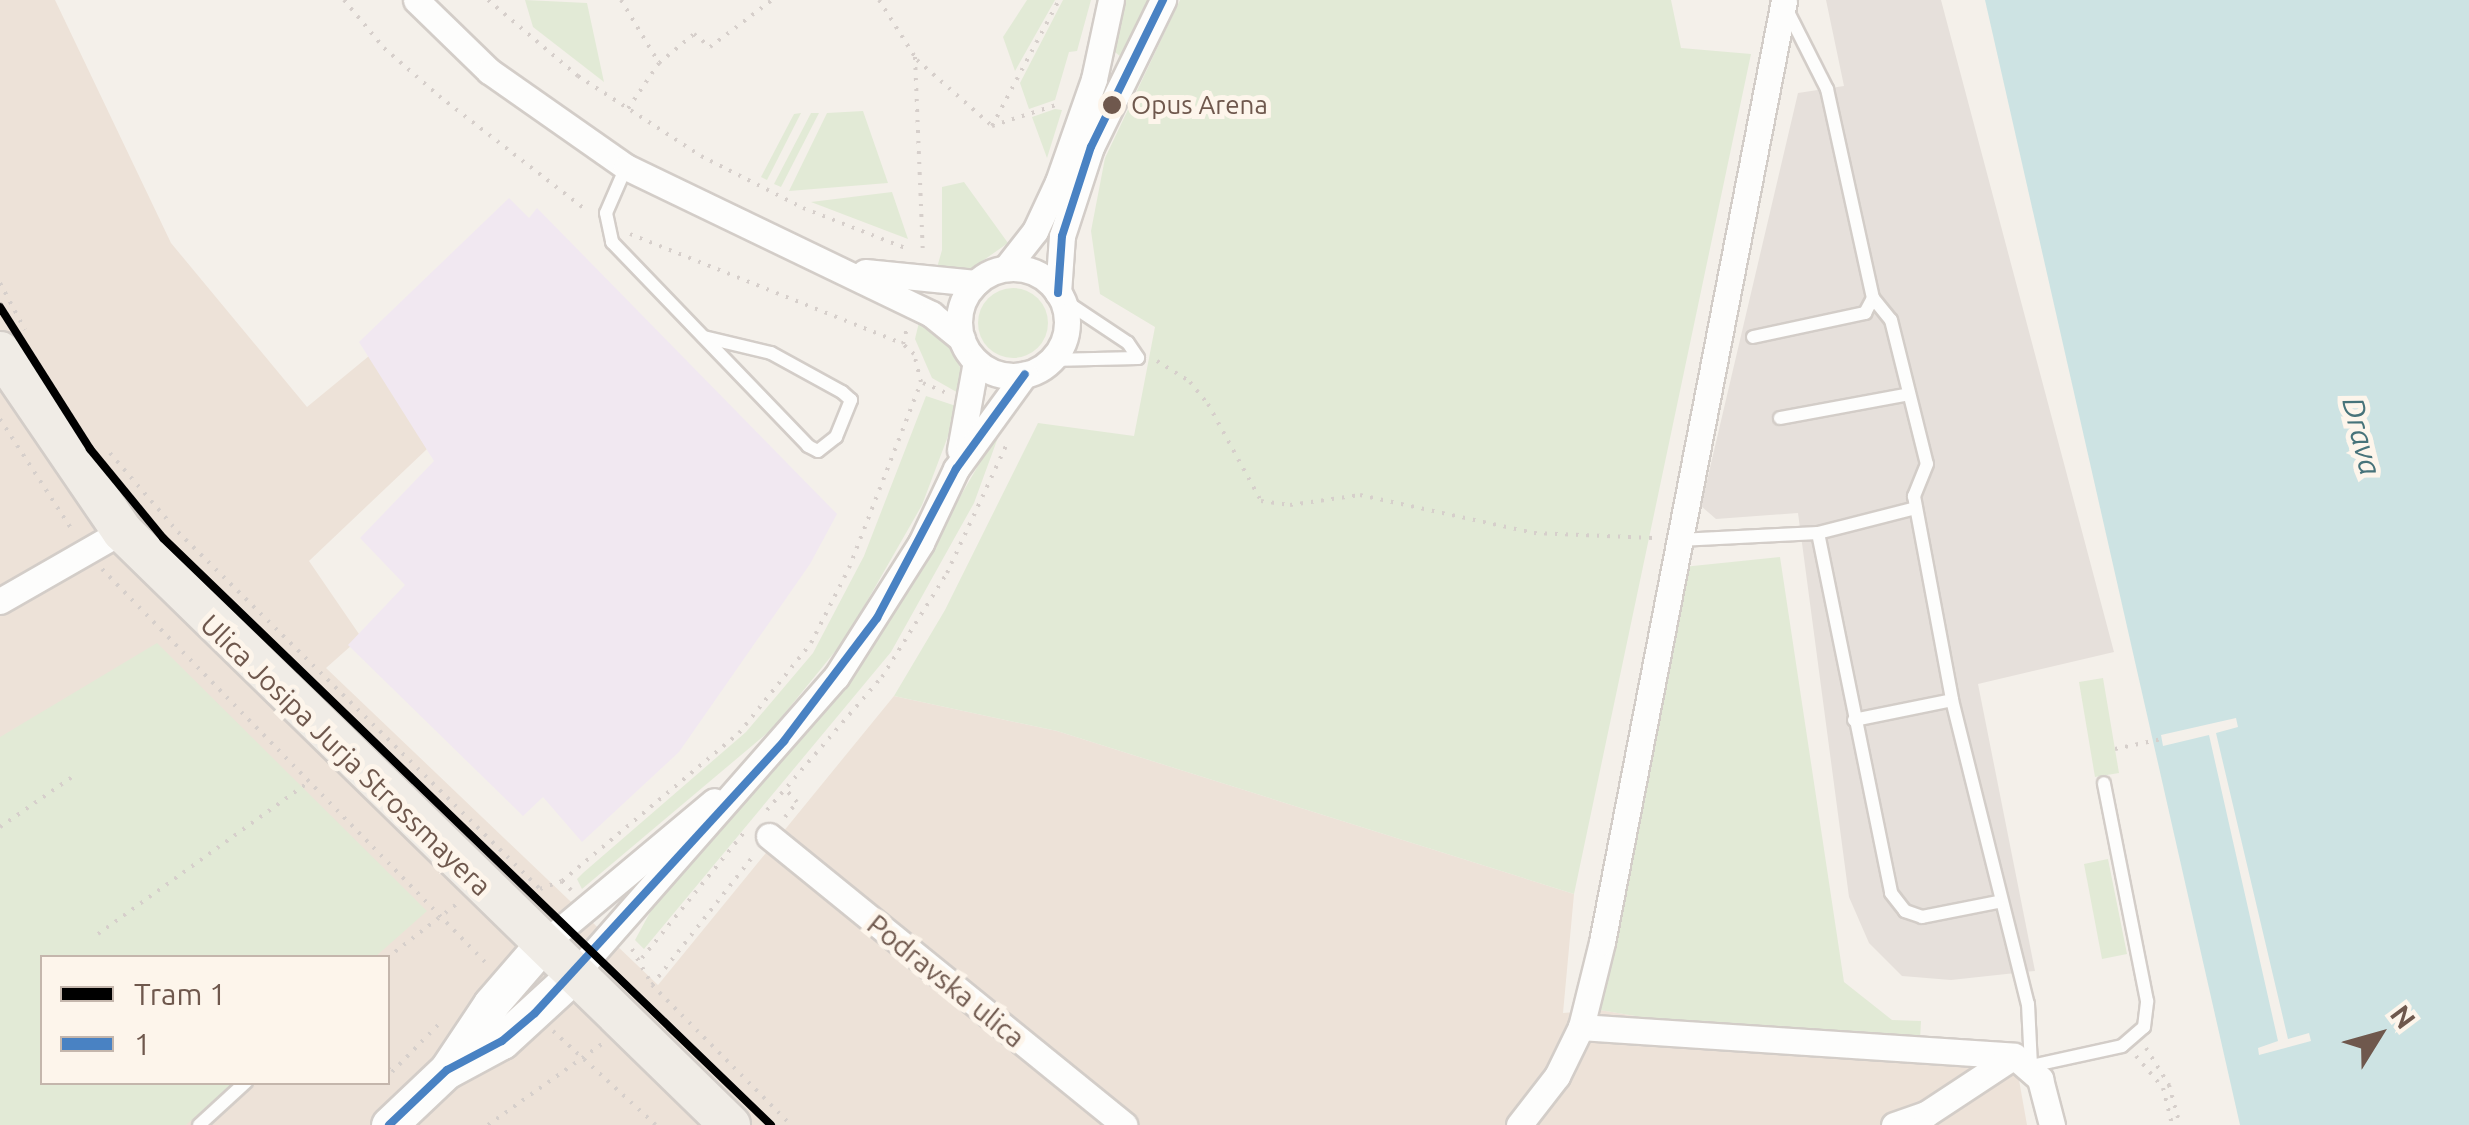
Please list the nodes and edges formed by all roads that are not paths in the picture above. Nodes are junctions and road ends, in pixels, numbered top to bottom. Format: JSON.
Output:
{"nodes":[{"id":1,"x":416,"y":0,"type":"edge"},
{"id":2,"x":1111,"y":0,"type":"edge"},
{"id":3,"x":1163,"y":0,"type":"edge"},
{"id":4,"x":1784,"y":2,"type":"edge"},
{"id":5,"x":626,"y":167,"type":"junction"},
{"id":6,"x":831,"y":267,"type":"junction"},
{"id":7,"x":1006,"y":268,"type":"junction"},
{"id":8,"x":975,"y":283,"type":"junction"},
{"id":9,"x":1060,"y":296,"type":"junction"},
{"id":10,"x":1873,"y":298,"type":"junction"},
{"id":11,"x":704,"y":337,"type":"junction"},
{"id":12,"x":1753,"y":337,"type":"dead end"},
{"id":13,"x":16,"y":347,"type":"edge"},
{"id":14,"x":969,"y":350,"type":"junction"},
{"id":15,"x":1051,"y":360,"type":"junction"},
{"id":16,"x":1025,"y":374,"type":"junction"},
{"id":17,"x":1909,"y":394,"type":"junction"},
{"id":18,"x":1780,"y":418,"type":"dead end"},
{"id":19,"x":956,"y":470,"type":"junction"},
{"id":20,"x":1916,"y":508,"type":"junction"},
{"id":21,"x":122,"y":531,"type":"junction"},
{"id":22,"x":1818,"y":534,"type":"junction"},
{"id":23,"x":1679,"y":540,"type":"junction"},
{"id":24,"x":0,"y":601,"type":"edge"},
{"id":25,"x":1952,"y":700,"type":"junction"},
{"id":26,"x":1854,"y":720,"type":"junction"},
{"id":27,"x":742,"y":781,"type":"junction"},
{"id":28,"x":2104,"y":783,"type":"dead end"},
{"id":29,"x":769,"y":836,"type":"road end"},
{"id":30,"x":1998,"y":902,"type":"junction"},
{"id":31,"x":542,"y":946,"type":"junction"},
{"id":32,"x":573,"y":976,"type":"junction"},
{"id":33,"x":1581,"y":1027,"type":"junction"},
{"id":34,"x":1933,"y":1049,"type":"junction"},
{"id":35,"x":2023,"y":1061,"type":"junction"},
{"id":36,"x":447,"y":1070,"type":"junction"},
{"id":37,"x":243,"y":1085,"type":"edge"},
{"id":38,"x":1938,"y":1106,"type":"junction"},
{"id":39,"x":200,"y":1125,"type":"edge"},
{"id":40,"x":389,"y":1125,"type":"edge"},
{"id":41,"x":730,"y":1125,"type":"edge"},
{"id":42,"x":1124,"y":1125,"type":"edge"},
{"id":43,"x":1519,"y":1125,"type":"edge"},
{"id":44,"x":1894,"y":1125,"type":"edge"},
{"id":45,"x":2052,"y":1125,"type":"edge"}],
"edges":[{"from":1,"to":5,"type":"street"},
{"from":2,"to":7,"type":"street"},
{"from":3,"to":9,"type":"street"},
{"from":4,"to":10,"type":"lane"},
{"from":4,"to":23,"type":"street"},
{"from":5,"to":6,"type":"street"},
{"from":5,"to":11,"type":"lane"},
{"from":6,"to":8,"type":"street"},
{"from":6,"to":14,"type":"street"},
{"from":7,"to":8,"type":"street"},
{"from":7,"to":9,"type":"street"},
{"from":8,"to":14,"type":"street"},
{"from":9,"to":15,"type":"street"},
{"from":9,"to":15,"type":"lane"},
{"from":10,"to":12,"type":"lane"},
{"from":10,"to":17,"type":"lane"},
{"from":11,"to":11,"type":"lane"},
{"from":13,"to":21,"type":"main road","name":"Ulica Josipa Jurja Strossmayera"},
{"from":14,"to":16,"type":"street"},
{"from":14,"to":19,"type":"street"},
{"from":15,"to":16,"type":"street"},
{"from":16,"to":19,"type":"street"},
{"from":17,"to":18,"type":"lane"},
{"from":17,"to":20,"type":"lane"},
{"from":19,"to":27,"type":"street"},
{"from":20,"to":22,"type":"lane"},
{"from":20,"to":25,"type":"lane"},
{"from":21,"to":24,"type":"street"},
{"from":21,"to":31,"type":"main road","name":"Ulica Josipa Jurja Strossmayera"},
{"from":22,"to":23,"type":"lane"},
{"from":22,"to":26,"type":"lane"},
{"from":23,"to":33,"type":"street"},
{"from":25,"to":26,"type":"lane"},
{"from":25,"to":30,"type":"lane"},
{"from":26,"to":30,"type":"lane"},
{"from":27,"to":31,"type":"street"},
{"from":27,"to":32,"type":"street"},
{"from":28,"to":35,"type":"lane"},
{"from":29,"to":42,"type":"street","name":"Podravska ulica"},
{"from":30,"to":35,"type":"lane"},
{"from":31,"to":32,"type":"main road","name":"Ulica Josipa Jurja Strossmayera"},
{"from":31,"to":36,"type":"main road"},
{"from":32,"to":36,"type":"main road"},
{"from":32,"to":41,"type":"main road","name":"Ulica Josipa Jurja Strossmayera"},
{"from":33,"to":34,"type":"street"},
{"from":33,"to":43,"type":"street"},
{"from":34,"to":35,"type":"street"},
{"from":34,"to":38,"type":"street"},
{"from":35,"to":38,"type":"street"},
{"from":35,"to":45,"type":"street"},
{"from":36,"to":40,"type":"main road"},
{"from":37,"to":39,"type":"lane"},
{"from":38,"to":44,"type":"street"}]}
